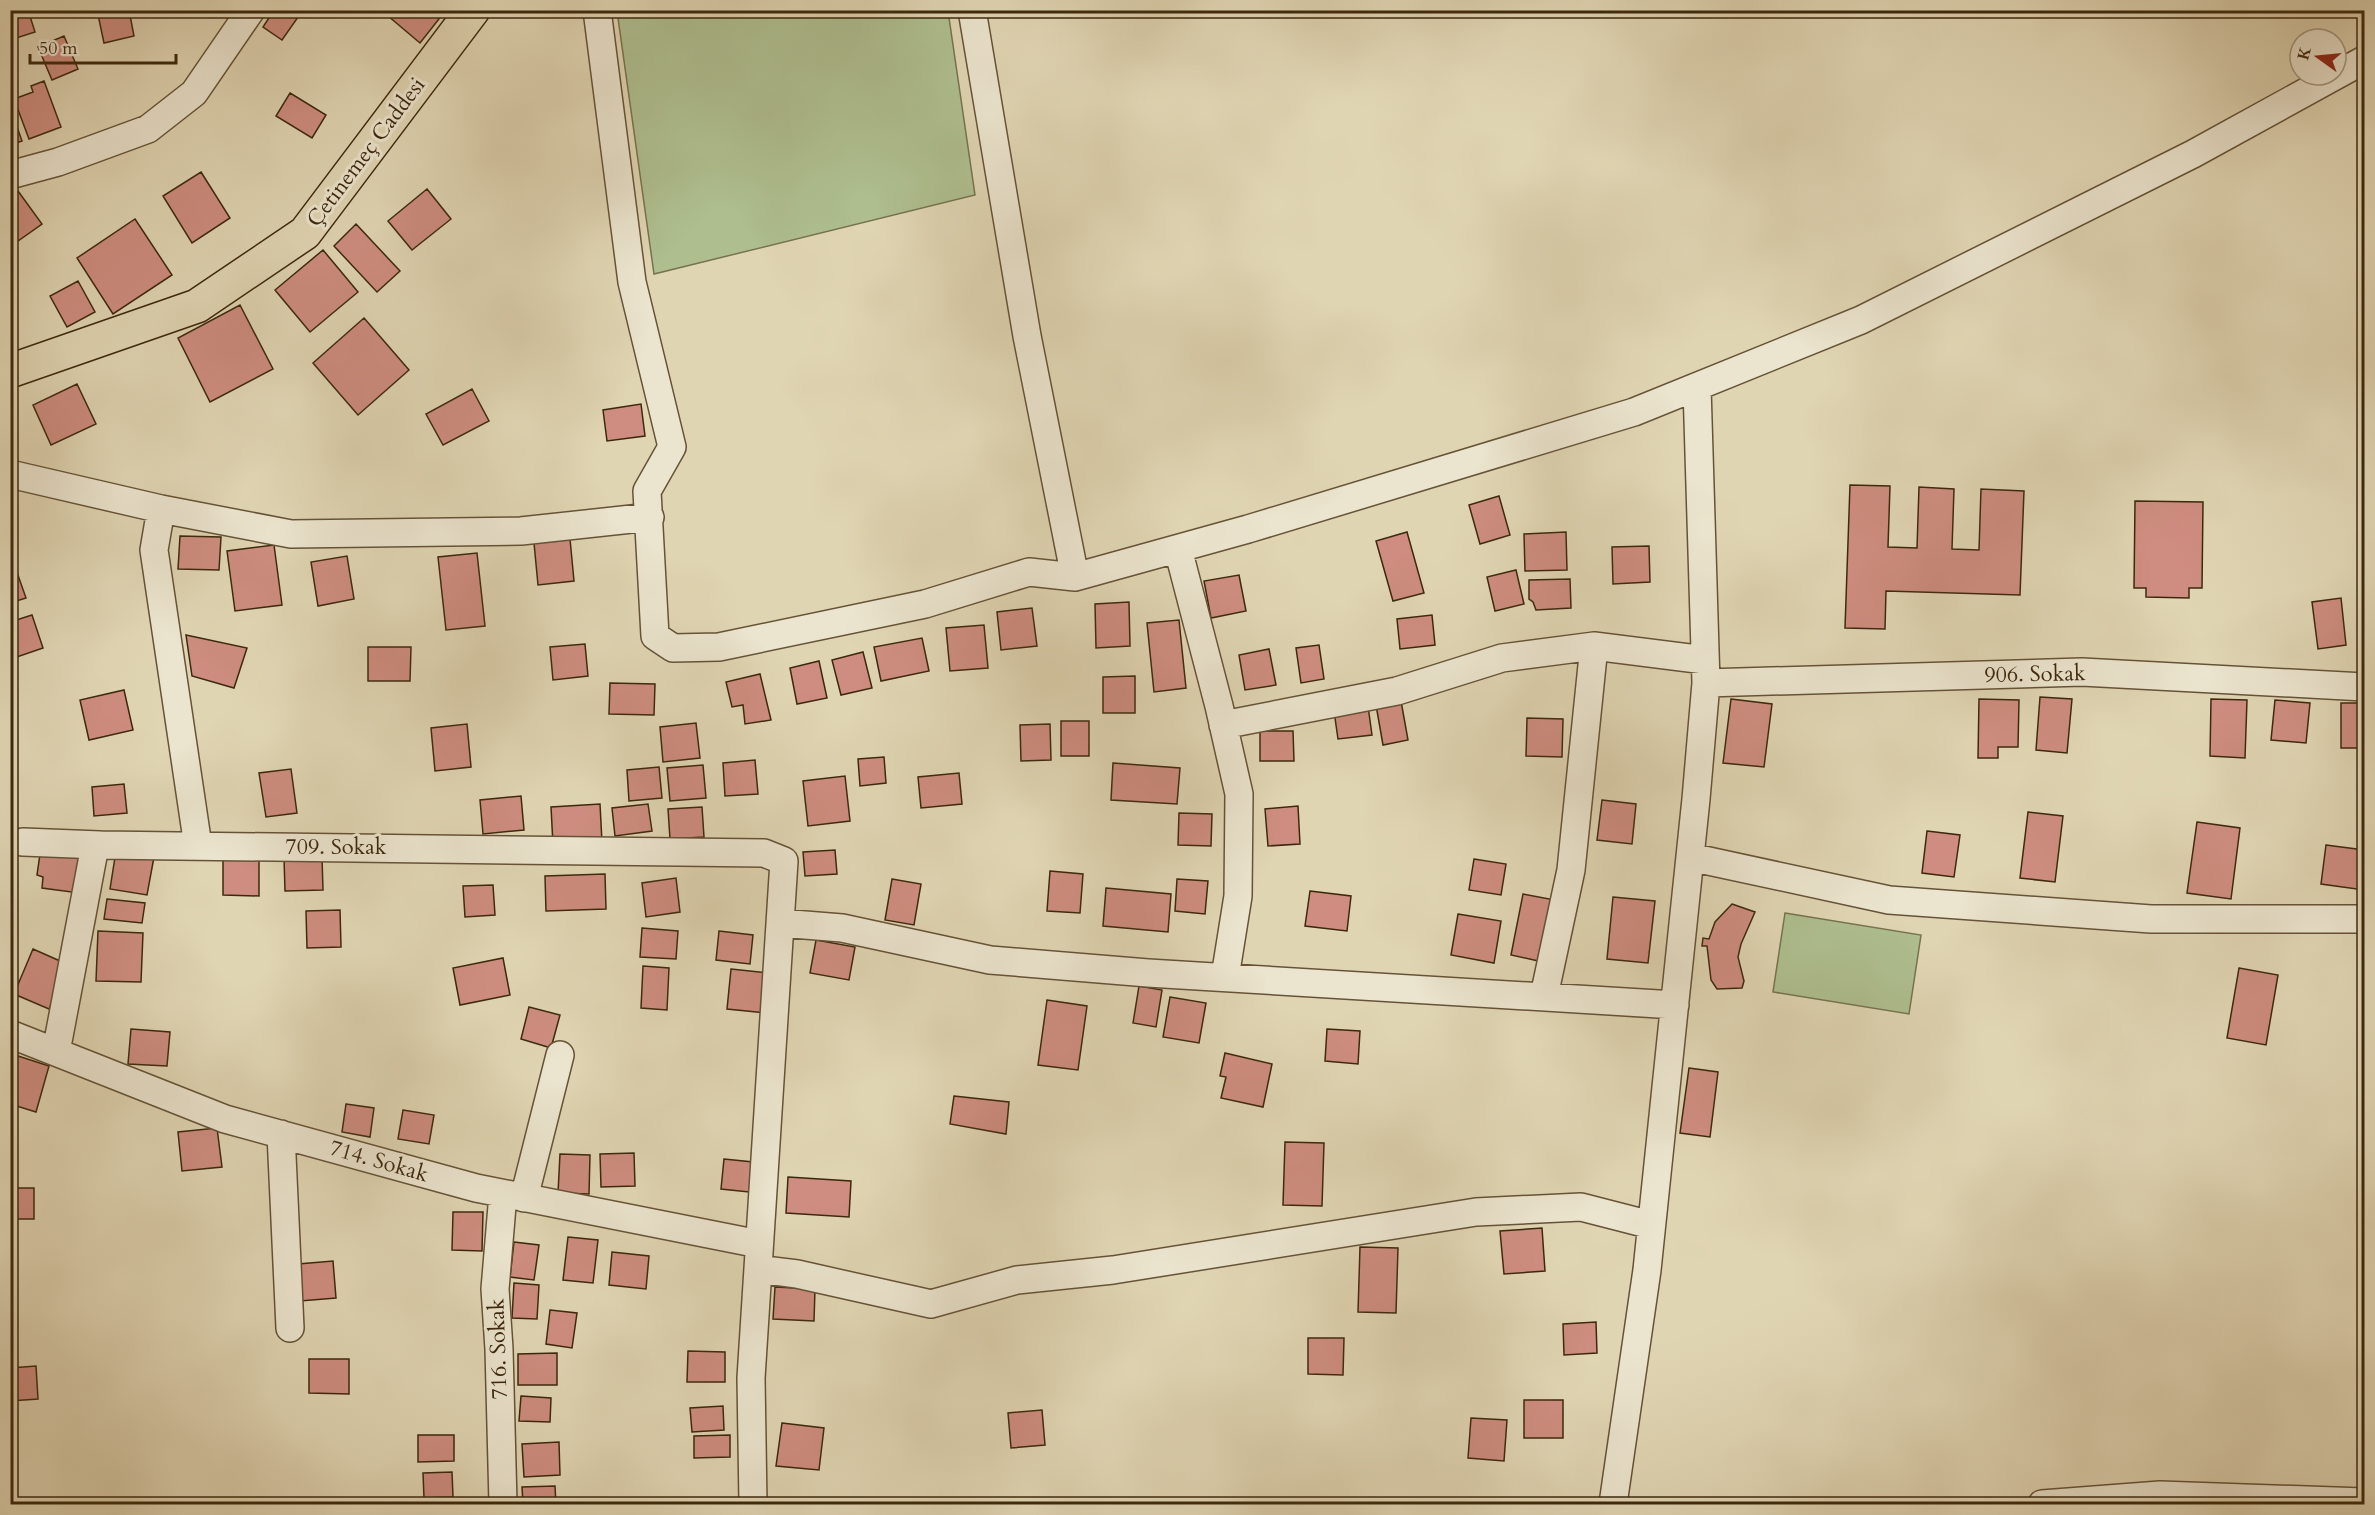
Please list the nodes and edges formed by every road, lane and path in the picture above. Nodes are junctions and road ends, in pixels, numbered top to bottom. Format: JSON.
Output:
{"nodes":[{"id":1,"x":251,"y":10,"type":"edge"},
{"id":2,"x":473,"y":10,"type":"edge"},
{"id":3,"x":597,"y":10,"type":"edge"},
{"id":4,"x":972,"y":10,"type":"edge"},
{"id":5,"x":2364,"y":60,"type":"edge"},
{"id":6,"x":10,"y":175,"type":"edge"},
{"id":7,"x":10,"y":371,"type":"edge"},
{"id":8,"x":1697,"y":387,"type":"junction"},
{"id":9,"x":10,"y":474,"type":"edge"},
{"id":10,"x":161,"y":509,"type":"junction"},
{"id":11,"x":650,"y":517,"type":"junction"},
{"id":12,"x":1178,"y":549,"type":"junction"},
{"id":13,"x":1076,"y":578,"type":"junction"},
{"id":14,"x":1594,"y":646,"type":"junction"},
{"id":15,"x":1705,"y":671,"type":"junction"},
{"id":16,"x":2364,"y":687,"type":"edge"},
{"id":17,"x":1223,"y":725,"type":"junction"},
{"id":18,"x":23,"y":842,"type":"dead end"},
{"id":19,"x":100,"y":845,"type":"junction"},
{"id":20,"x":198,"y":846,"type":"junction"},
{"id":21,"x":1690,"y":857,"type":"junction"},
{"id":22,"x":2364,"y":919,"type":"edge"},
{"id":23,"x":780,"y":923,"type":"junction"},
{"id":24,"x":1225,"y":977,"type":"junction"},
{"id":25,"x":1544,"y":996,"type":"junction"},
{"id":26,"x":1675,"y":1005,"type":"junction"},
{"id":27,"x":11,"y":1037,"type":"edge"},
{"id":28,"x":56,"y":1052,"type":"junction"},
{"id":29,"x":560,"y":1055,"type":"dead end"},
{"id":30,"x":281,"y":1134,"type":"junction"},
{"id":31,"x":513,"y":1196,"type":"junction"},
{"id":32,"x":1652,"y":1225,"type":"junction"},
{"id":33,"x":759,"y":1257,"type":"junction"},
{"id":34,"x":290,"y":1328,"type":"dead end"},
{"id":35,"x":2364,"y":1503,"type":"edge"},
{"id":36,"x":503,"y":1504,"type":"edge"},
{"id":37,"x":753,"y":1504,"type":"edge"},
{"id":38,"x":1613,"y":1504,"type":"edge"},
{"id":39,"x":2042,"y":1504,"type":"edge"}],
"edges":[{"from":1,"to":6,"type":"street"},
{"from":2,"to":7,"type":"main road","name":"Çetinemeç Caddesi"},
{"from":3,"to":11,"type":"street"},
{"from":4,"to":13,"type":"street"},
{"from":5,"to":8,"type":"street"},
{"from":8,"to":12,"type":"street"},
{"from":8,"to":15,"type":"street"},
{"from":9,"to":10,"type":"street"},
{"from":10,"to":11,"type":"street"},
{"from":10,"to":20,"type":"street"},
{"from":11,"to":13,"type":"street"},
{"from":12,"to":13,"type":"street"},
{"from":12,"to":17,"type":"street"},
{"from":14,"to":15,"type":"street","name":"906. Sokak"},
{"from":14,"to":17,"type":"street","name":"906. Sokak"},
{"from":14,"to":25,"type":"street"},
{"from":15,"to":16,"type":"street","name":"906. Sokak"},
{"from":15,"to":21,"type":"street"},
{"from":17,"to":24,"type":"street"},
{"from":18,"to":19,"type":"street","name":"709. Sokak"},
{"from":19,"to":20,"type":"street","name":"709. Sokak"},
{"from":19,"to":28,"type":"street"},
{"from":20,"to":23,"type":"street","name":"709. Sokak"},
{"from":21,"to":22,"type":"street"},
{"from":21,"to":26,"type":"street"},
{"from":23,"to":24,"type":"street"},
{"from":23,"to":33,"type":"street"},
{"from":24,"to":25,"type":"street"},
{"from":25,"to":26,"type":"street"},
{"from":26,"to":32,"type":"street"},
{"from":27,"to":28,"type":"street","name":"714. Sokak"},
{"from":28,"to":30,"type":"street","name":"714. Sokak"},
{"from":29,"to":31,"type":"street","name":"716. Sokak"},
{"from":30,"to":31,"type":"street","name":"714. Sokak"},
{"from":30,"to":34,"type":"street"},
{"from":31,"to":33,"type":"street","name":"714. Sokak"},
{"from":31,"to":36,"type":"street","name":"716. Sokak"},
{"from":32,"to":33,"type":"street","name":"714. Sokak"},
{"from":32,"to":38,"type":"street"},
{"from":33,"to":37,"type":"street"},
{"from":35,"to":39,"type":"street"}]}
